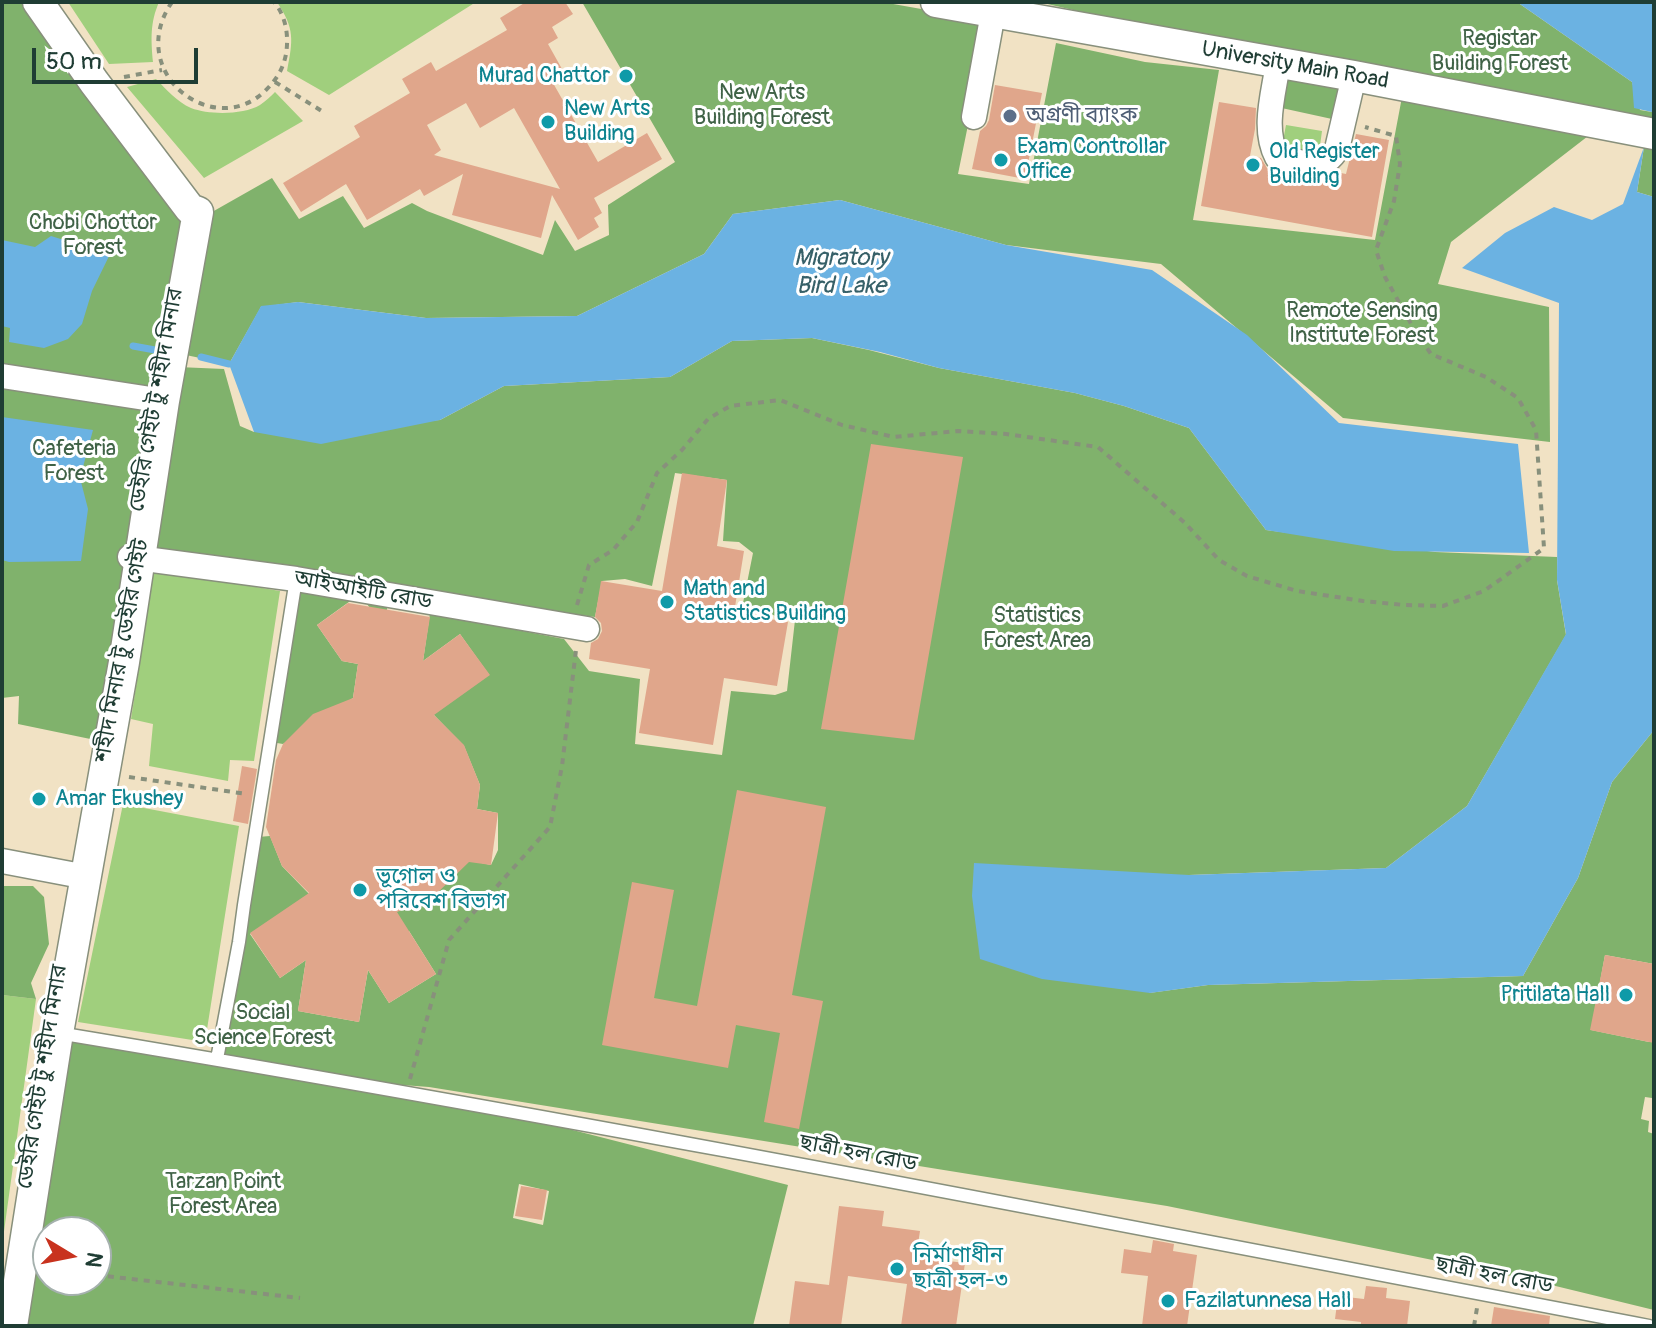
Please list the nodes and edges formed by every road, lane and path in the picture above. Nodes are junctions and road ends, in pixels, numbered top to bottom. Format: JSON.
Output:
{"nodes":[{"id":1,"x":38,"y":2,"type":"edge"},
{"id":2,"x":172,"y":2,"type":"edge"},
{"id":3,"x":274,"y":2,"type":"edge"},
{"id":4,"x":936,"y":2,"type":"edge"},
{"id":5,"x":993,"y":13,"type":"junction"},
{"id":6,"x":1278,"y":63,"type":"junction"},
{"id":7,"x":163,"y":70,"type":"junction"},
{"id":8,"x":1354,"y":76,"type":"junction"},
{"id":9,"x":94,"y":82,"type":"junction"},
{"id":10,"x":275,"y":82,"type":"junction"},
{"id":11,"x":325,"y":113,"type":"dead end"},
{"id":12,"x":974,"y":117,"type":"dead end"},
{"id":13,"x":1343,"y":122,"type":"junction"},
{"id":14,"x":1641,"y":132,"type":"edge"},
{"id":15,"x":2,"y":376,"type":"edge"},
{"id":16,"x":160,"y":401,"type":"junction"},
{"id":17,"x":135,"y":558,"type":"junction"},
{"id":18,"x":296,"y":579,"type":"junction"},
{"id":19,"x":578,"y":628,"type":"junction"},
{"id":20,"x":98,"y":776,"type":"junction"},
{"id":21,"x":262,"y":796,"type":"junction"},
{"id":22,"x":2,"y":861,"type":"edge"},
{"id":23,"x":80,"y":877,"type":"junction"},
{"id":24,"x":54,"y":1032,"type":"junction"},
{"id":25,"x":217,"y":1059,"type":"junction"},
{"id":26,"x":406,"y":1093,"type":"junction"},
{"id":27,"x":112,"y":1277,"type":"edge"},
{"id":28,"x":300,"y":1298,"type":"dead end"},
{"id":29,"x":3,"y":1326,"type":"edge"},
{"id":30,"x":12,"y":1326,"type":"edge"},
{"id":31,"x":1649,"y":1326,"type":"edge"}],
"edges":[{"from":1,"to":9,"type":"street"},
{"from":2,"to":7,"type":"path"},
{"from":3,"to":10,"type":"path"},
{"from":4,"to":5,"type":"street","name":"University Main Road"},
{"from":5,"to":6,"type":"street","name":"University Main Road"},
{"from":5,"to":12,"type":"street"},
{"from":6,"to":8,"type":"street","name":"University Main Road"},
{"from":6,"to":13,"type":"street"},
{"from":7,"to":9,"type":"path"},
{"from":7,"to":10,"type":"path"},
{"from":8,"to":13,"type":"street"},
{"from":8,"to":14,"type":"street","name":"University Main Road"},
{"from":9,"to":16,"type":"street","name":"শহীদ মিনার টু ডেইরি গেইট"},
{"from":10,"to":11,"type":"path"},
{"from":13,"to":19,"type":"path"},
{"from":15,"to":16,"type":"street"},
{"from":16,"to":17,"type":"street","name":"শহীদ মিনার টু ডেইরি গেইট"},
{"from":17,"to":18,"type":"street","name":"আইআইটি রোড"},
{"from":17,"to":20,"type":"street","name":"শহীদ মিনার টু ডেইরি গেইট"},
{"from":18,"to":19,"type":"street","name":"আইআইটি রোড"},
{"from":18,"to":21,"type":"lane"},
{"from":19,"to":26,"type":"path"},
{"from":20,"to":21,"type":"path"},
{"from":20,"to":23,"type":"street","name":"শহীদ মিনার টু ডেইরি গেইট"},
{"from":21,"to":25,"type":"lane"},
{"from":22,"to":23,"type":"street"},
{"from":23,"to":24,"type":"street","name":"ডেইরি গেইট টু শহীদ মিনার"},
{"from":24,"to":25,"type":"lane","name":"ছাত্রী হল রোড"},
{"from":24,"to":29,"type":"street","name":"ডেইরি গেইট টু শহীদ মিনার"},
{"from":24,"to":30,"type":"street"},
{"from":25,"to":26,"type":"lane","name":"ছাত্রী হল রোড"},
{"from":26,"to":31,"type":"lane","name":"ছাত্রী হল রোড"},
{"from":27,"to":28,"type":"path"}]}
